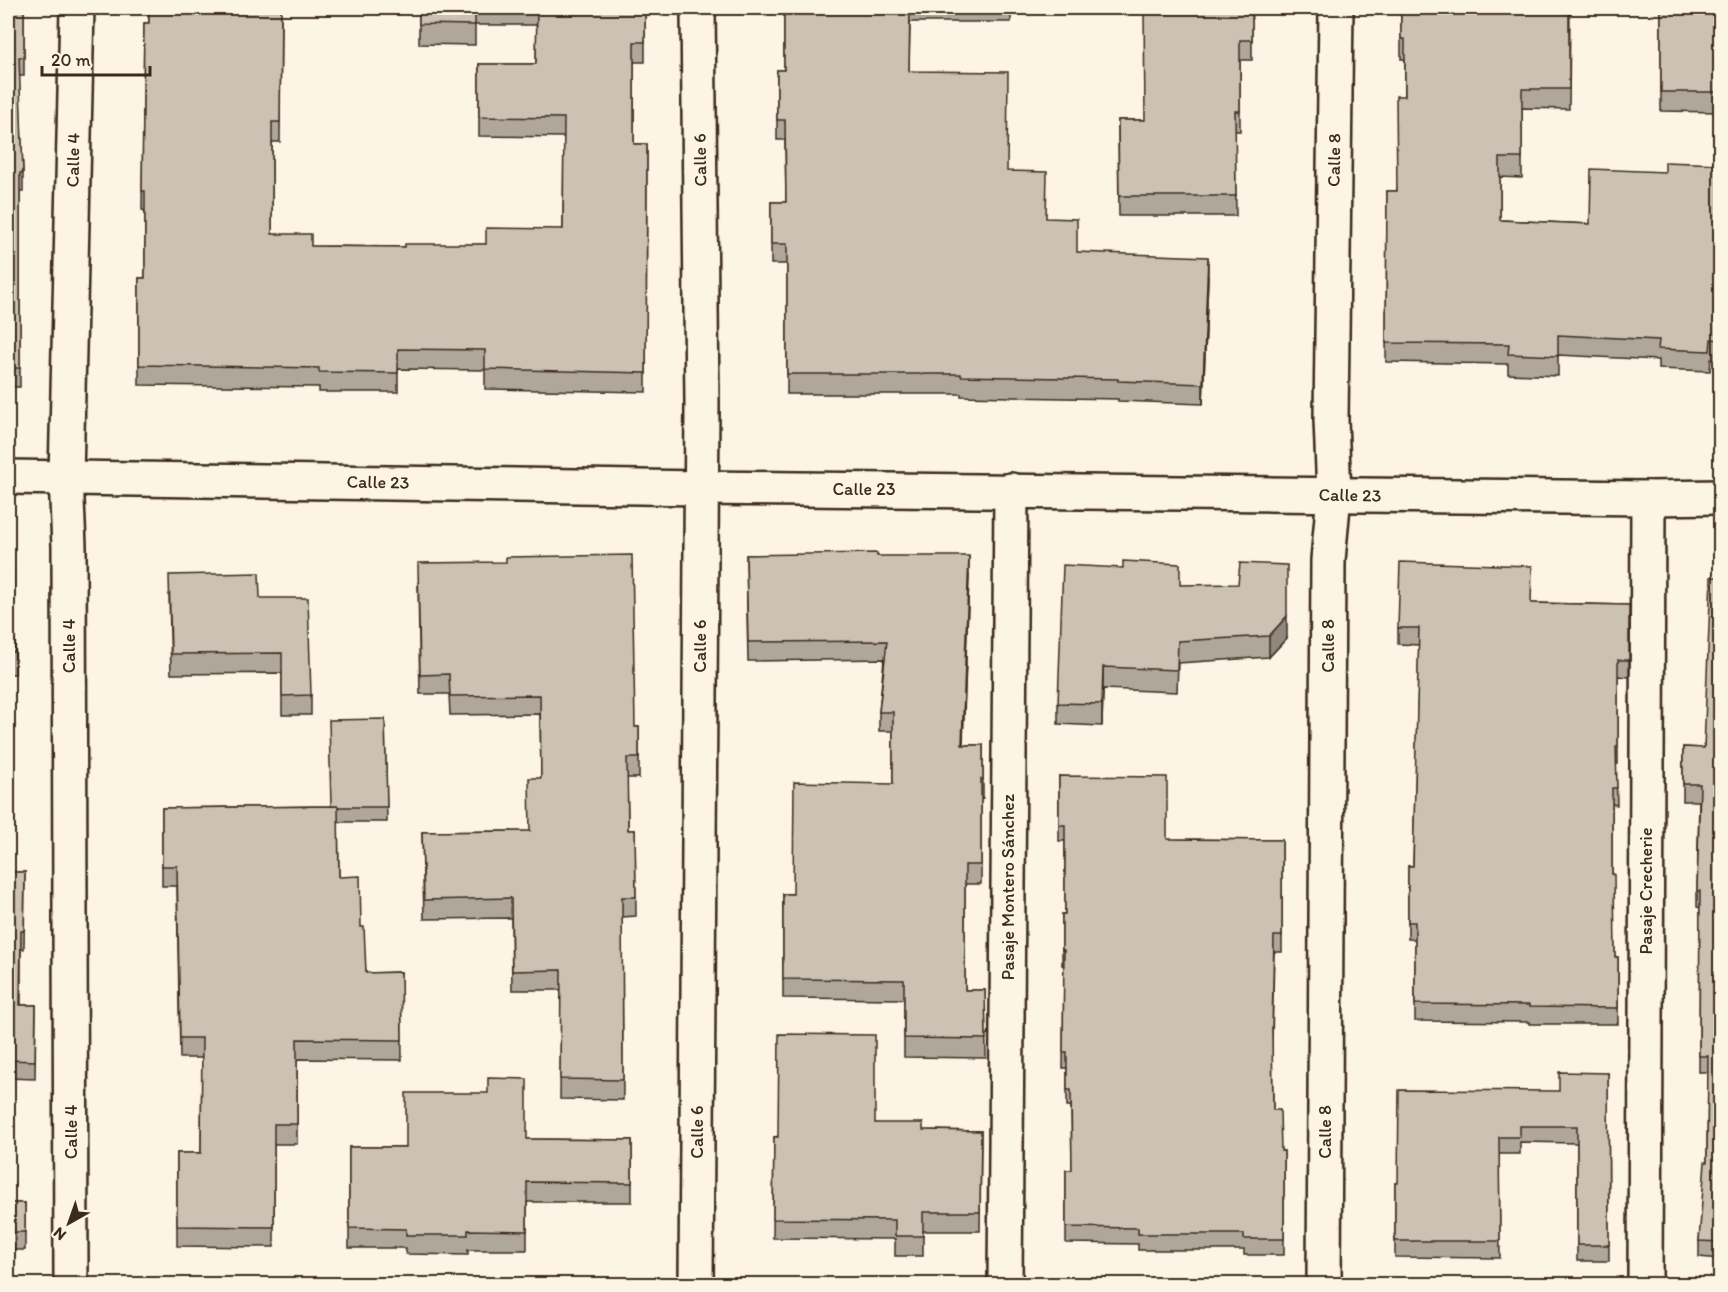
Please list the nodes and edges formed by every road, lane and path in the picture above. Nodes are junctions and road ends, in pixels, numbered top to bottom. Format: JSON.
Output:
{"nodes":[{"id":1,"x":77,"y":8,"type":"edge"},
{"id":2,"x":698,"y":8,"type":"edge"},
{"id":3,"x":1336,"y":8,"type":"edge"},
{"id":4,"x":8,"y":477,"type":"edge"},
{"id":5,"x":66,"y":477,"type":"junction"},
{"id":6,"x":700,"y":488,"type":"junction"},
{"id":7,"x":1011,"y":490,"type":"junction"},
{"id":8,"x":1334,"y":495,"type":"junction"},
{"id":9,"x":1720,"y":497,"type":"edge"},
{"id":10,"x":1648,"y":498,"type":"junction"},
{"id":11,"x":71,"y":1284,"type":"edge"},
{"id":12,"x":696,"y":1284,"type":"edge"},
{"id":13,"x":1005,"y":1284,"type":"edge"},
{"id":14,"x":1324,"y":1284,"type":"edge"},
{"id":15,"x":1645,"y":1284,"type":"edge"}],
"edges":[{"from":1,"to":5,"type":"street","name":"Calle 4"},
{"from":2,"to":6,"type":"street","name":"Calle 6"},
{"from":3,"to":8,"type":"street","name":"Calle 8"},
{"from":4,"to":5,"type":"street","name":"Calle 23"},
{"from":5,"to":6,"type":"street","name":"Calle 23"},
{"from":5,"to":11,"type":"street","name":"Calle 4"},
{"from":6,"to":7,"type":"street","name":"Calle 23"},
{"from":6,"to":12,"type":"street","name":"Calle 6"},
{"from":7,"to":8,"type":"street","name":"Calle 23"},
{"from":7,"to":13,"type":"street","name":"Pasaje Montero Sánchez"},
{"from":8,"to":10,"type":"street","name":"Calle 23"},
{"from":8,"to":14,"type":"street","name":"Calle 8"},
{"from":9,"to":10,"type":"street","name":"Calle 23"},
{"from":10,"to":15,"type":"street","name":"Pasaje Crecherie"}]}
